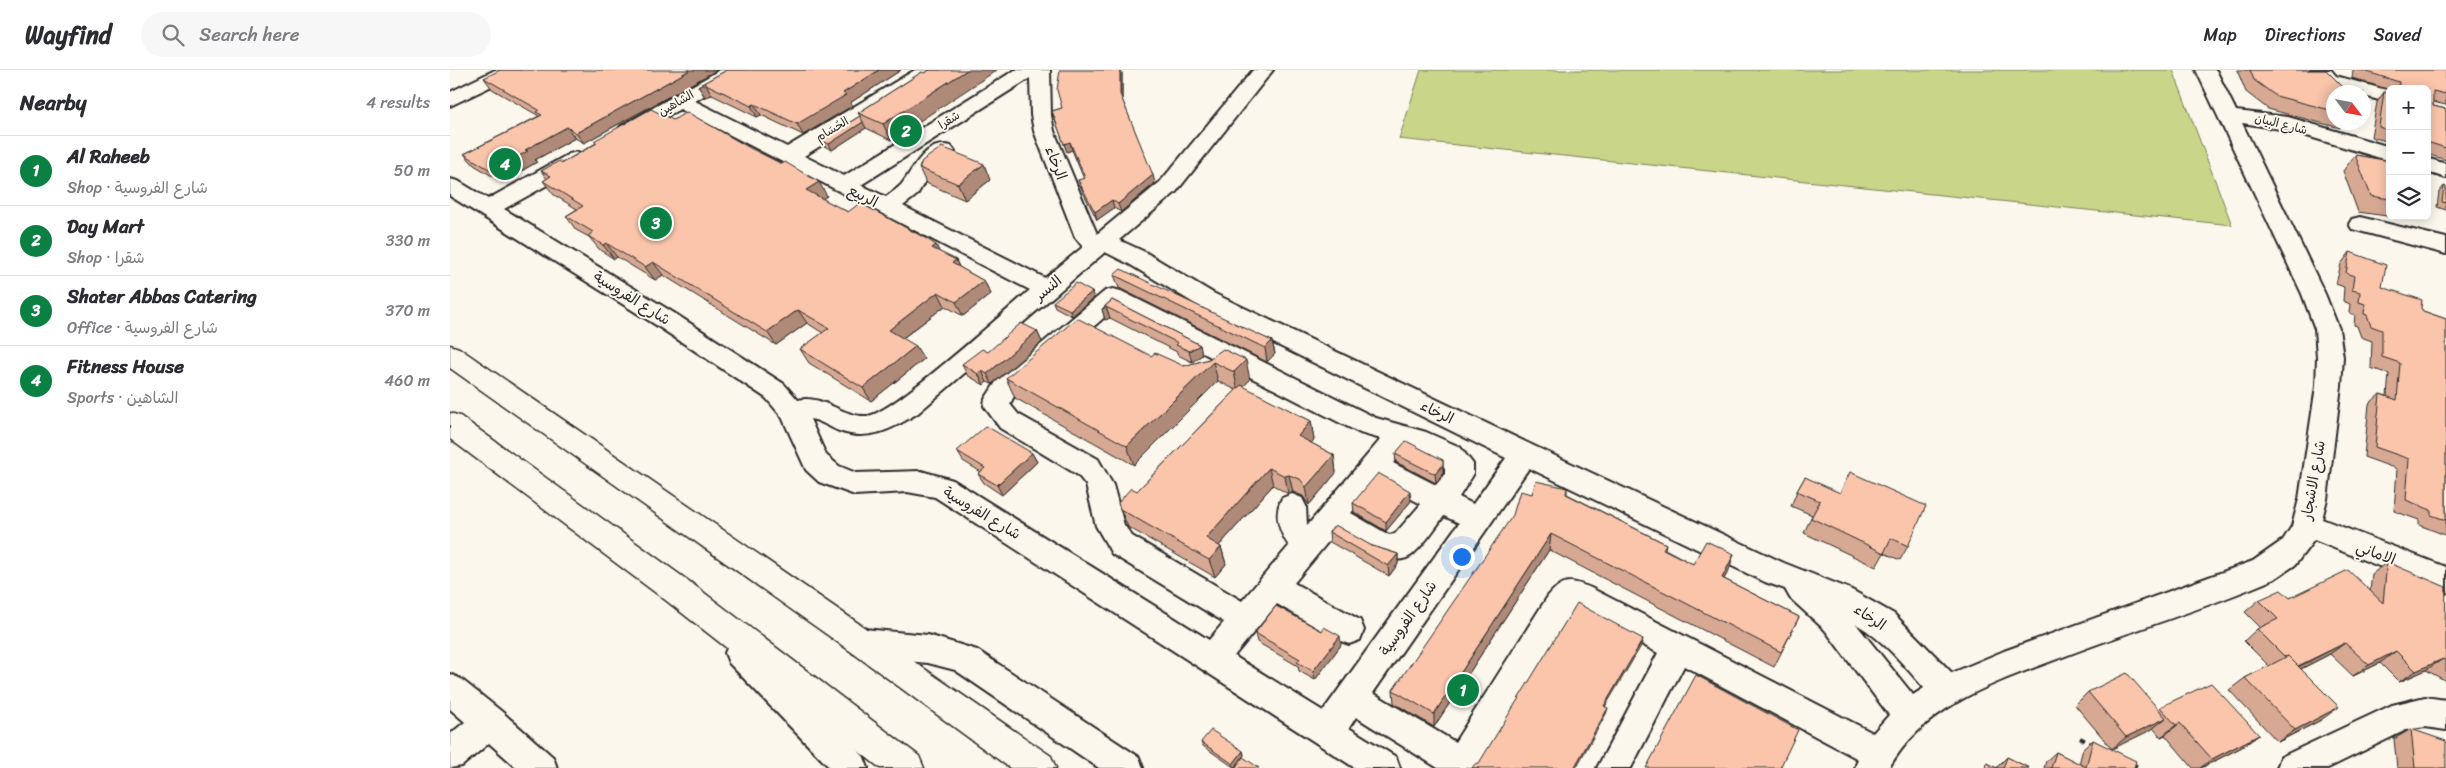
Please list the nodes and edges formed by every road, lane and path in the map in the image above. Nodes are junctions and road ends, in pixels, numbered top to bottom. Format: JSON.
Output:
{"nodes":[{"id":1,"x":490,"y":70,"type":"edge"},
{"id":2,"x":510,"y":70,"type":"edge"},
{"id":3,"x":734,"y":70,"type":"edge"},
{"id":4,"x":929,"y":70,"type":"edge"},
{"id":5,"x":1029,"y":70,"type":"edge"},
{"id":6,"x":1040,"y":70,"type":"edge"},
{"id":7,"x":1264,"y":70,"type":"edge"},
{"id":8,"x":2206,"y":70,"type":"edge"},
{"id":9,"x":2320,"y":70,"type":"edge"},
{"id":10,"x":450,"y":90,"type":"edge"},
{"id":11,"x":2386,"y":97,"type":"edge"},
{"id":12,"x":450,"y":100,"type":"edge"},
{"id":13,"x":680,"y":101,"type":"junction"},
{"id":14,"x":2229,"y":116,"type":"junction"},
{"id":15,"x":944,"y":151,"type":"edge"},
{"id":16,"x":2386,"y":153,"type":"edge"},
{"id":17,"x":787,"y":156,"type":"junction"},
{"id":18,"x":2431,"y":166,"type":"edge"},
{"id":19,"x":2446,"y":171,"type":"edge"},
{"id":20,"x":450,"y":186,"type":"edge"},
{"id":21,"x":844,"y":186,"type":"junction"},
{"id":22,"x":887,"y":208,"type":"junction"},
{"id":23,"x":488,"y":209,"type":"junction"},
{"id":24,"x":2360,"y":224,"type":"dead end"},
{"id":25,"x":1100,"y":244,"type":"junction"},
{"id":26,"x":2446,"y":246,"type":"edge"},
{"id":27,"x":1047,"y":289,"type":"junction"},
{"id":28,"x":1205,"y":299,"type":"junction"},
{"id":29,"x":1084,"y":322,"type":"junction"},
{"id":30,"x":1174,"y":328,"type":"junction"},
{"id":31,"x":1107,"y":334,"type":"edge"},
{"id":32,"x":450,"y":355,"type":"edge"},
{"id":33,"x":793,"y":411,"type":"junction"},
{"id":34,"x":450,"y":424,"type":"edge"},
{"id":35,"x":1401,"y":434,"type":"junction"},
{"id":36,"x":1524,"y":454,"type":"junction"},
{"id":37,"x":1374,"y":466,"type":"junction"},
{"id":38,"x":1440,"y":501,"type":"junction"},
{"id":39,"x":1292,"y":506,"type":"dead end"},
{"id":40,"x":1332,"y":516,"type":"junction"},
{"id":41,"x":1478,"y":520,"type":"junction"},
{"id":42,"x":2306,"y":525,"type":"junction"},
{"id":43,"x":1307,"y":546,"type":"junction"},
{"id":44,"x":1774,"y":573,"type":"junction"},
{"id":45,"x":2446,"y":580,"type":"edge"},
{"id":46,"x":1273,"y":586,"type":"junction"},
{"id":47,"x":679,"y":592,"type":"junction"},
{"id":48,"x":1245,"y":619,"type":"junction"},
{"id":49,"x":1348,"y":630,"type":"dead end"},
{"id":50,"x":864,"y":643,"type":"junction"},
{"id":51,"x":1677,"y":648,"type":"junction"},
{"id":52,"x":1213,"y":658,"type":"junction"},
{"id":53,"x":450,"y":690,"type":"edge"},
{"id":54,"x":1947,"y":690,"type":"junction"},
{"id":55,"x":1352,"y":697,"type":"junction"},
{"id":56,"x":2446,"y":715,"type":"edge"},
{"id":57,"x":1910,"y":716,"type":"junction"},
{"id":58,"x":490,"y":722,"type":"junction"},
{"id":59,"x":1327,"y":732,"type":"junction"},
{"id":60,"x":2080,"y":738,"type":"dead end"},
{"id":61,"x":2098,"y":747,"type":"edge"},
{"id":62,"x":450,"y":755,"type":"edge"},
{"id":63,"x":1874,"y":760,"type":"edge"},
{"id":64,"x":2124,"y":760,"type":"edge"},
{"id":65,"x":1460,"y":766,"type":"edge"},
{"id":66,"x":540,"y":768,"type":"edge"},
{"id":67,"x":852,"y":768,"type":"edge"},
{"id":68,"x":907,"y":768,"type":"edge"},
{"id":69,"x":1039,"y":768,"type":"edge"},
{"id":70,"x":1127,"y":768,"type":"edge"},
{"id":71,"x":1384,"y":768,"type":"edge"},
{"id":72,"x":1612,"y":768,"type":"edge"},
{"id":73,"x":2141,"y":768,"type":"edge"},
{"id":74,"x":2293,"y":768,"type":"edge"}],
"edges":[{"from":1,"to":10,"type":"street"},
{"from":2,"to":12,"type":"street"},
{"from":3,"to":13,"type":"street","name":"الشاهين"},
{"from":4,"to":17,"type":"street","name":"الحُسَام"},
{"from":5,"to":21,"type":"street","name":"شقرا"},
{"from":6,"to":25,"type":"street","name":"الرخاء"},
{"from":7,"to":25,"type":"street","name":"النسر"},
{"from":8,"to":14,"type":"street","name":"شارع الاشجار"},
{"from":9,"to":11,"type":"street"},
{"from":13,"to":17,"type":"street","name":"الربيع"},
{"from":13,"to":23,"type":"street","name":"الشاهين"},
{"from":14,"to":16,"type":"street","name":"شارع البيان"},
{"from":14,"to":42,"type":"street","name":"شارع الاشجار"},
{"from":15,"to":22,"type":"street"},
{"from":17,"to":21,"type":"street","name":"الربيع"},
{"from":18,"to":19,"type":"street"},
{"from":20,"to":23,"type":"street","name":"شارع الفروسية"},
{"from":21,"to":22,"type":"street","name":"الربيع"},
{"from":22,"to":27,"type":"street","name":"الربيع"},
{"from":23,"to":33,"type":"street","name":"شارع الفروسية"},
{"from":24,"to":26,"type":"street"},
{"from":25,"to":27,"type":"street","name":"النسر"},
{"from":25,"to":28,"type":"street","name":"الرخاء"},
{"from":27,"to":33,"type":"street","name":"النسر"},
{"from":28,"to":30,"type":"street"},
{"from":28,"to":36,"type":"street","name":"الرخاء"},
{"from":29,"to":30,"type":"street"},
{"from":29,"to":31,"type":"street"},
{"from":29,"to":48,"type":"street"},
{"from":30,"to":35,"type":"street"},
{"from":32,"to":50,"type":"highway"},
{"from":33,"to":52,"type":"street","name":"شارع الفروسية"},
{"from":34,"to":47,"type":"highway"},
{"from":35,"to":37,"type":"street"},
{"from":35,"to":38,"type":"street"},
{"from":36,"to":41,"type":"street","name":"شارع الفروسية"},
{"from":36,"to":44,"type":"street","name":"الرخاء"},
{"from":37,"to":38,"type":"street"},
{"from":37,"to":40,"type":"street"},
{"from":38,"to":40,"type":"street"},
{"from":38,"to":41,"type":"street"},
{"from":39,"to":43,"type":"street"},
{"from":40,"to":43,"type":"street"},
{"from":41,"to":55,"type":"street","name":"شارع الفروسية"},
{"from":42,"to":45,"type":"street","name":"الاماني"},
{"from":42,"to":54,"type":"street","name":"شارع الاشجار"},
{"from":43,"to":46,"type":"street"},
{"from":44,"to":54,"type":"street","name":"الرخاء"},
{"from":44,"to":57,"type":"street","name":"الرخاء"},
{"from":46,"to":48,"type":"street"},
{"from":46,"to":49,"type":"street"},
{"from":47,"to":67,"type":"street"},
{"from":47,"to":68,"type":"highway"},
{"from":48,"to":52,"type":"street"},
{"from":50,"to":69,"type":"highway"},
{"from":50,"to":70,"type":"street"},
{"from":51,"to":63,"type":"street"},
{"from":51,"to":65,"type":"street"},
{"from":51,"to":72,"type":"street"},
{"from":52,"to":59,"type":"street","name":"شارع الفروسية"},
{"from":53,"to":58,"type":"street"},
{"from":54,"to":57,"type":"street","name":"شارع الاشجار"},
{"from":55,"to":59,"type":"street","name":"شارع الفروسية"},
{"from":55,"to":65,"type":"street"},
{"from":56,"to":74,"type":"street"},
{"from":57,"to":63,"type":"street","name":"شارع الاشجار"},
{"from":58,"to":62,"type":"street"},
{"from":58,"to":66,"type":"street"},
{"from":59,"to":71,"type":"street","name":"شارع الفروسية"},
{"from":60,"to":61,"type":"path"},
{"from":64,"to":73,"type":"path"}]}
